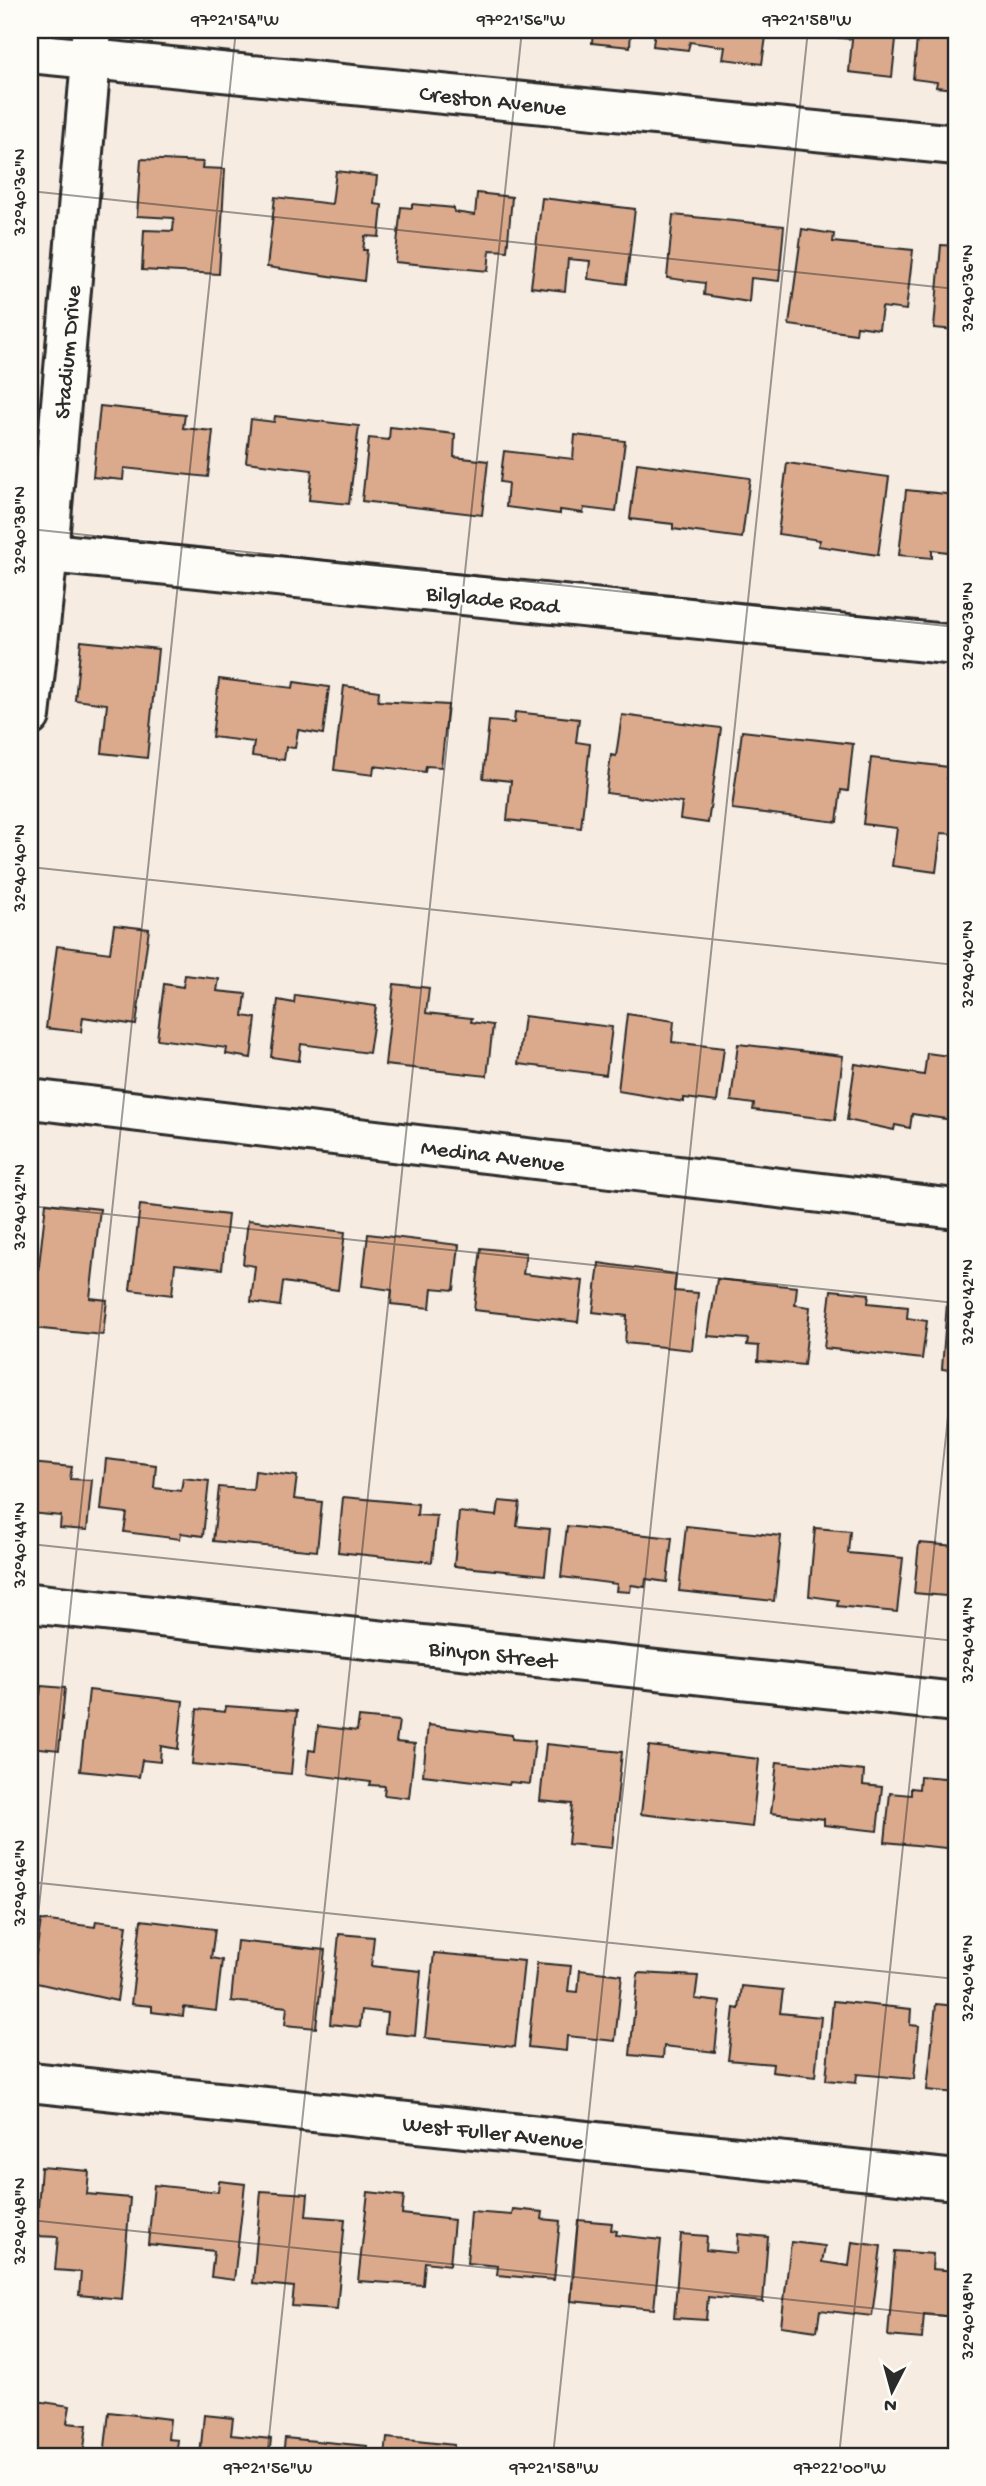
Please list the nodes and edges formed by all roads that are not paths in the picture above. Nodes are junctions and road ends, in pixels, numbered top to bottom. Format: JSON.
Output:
{"nodes":[{"id":1,"x":91,"y":45,"type":"edge"},
{"id":2,"x":30,"y":53,"type":"edge"},
{"id":3,"x":956,"y":145,"type":"edge"},
{"id":4,"x":39,"y":552,"type":"edge"},
{"id":5,"x":956,"y":645,"type":"edge"},
{"id":6,"x":30,"y":716,"type":"edge"},
{"id":7,"x":30,"y":1100,"type":"edge"},
{"id":8,"x":956,"y":1209,"type":"edge"},
{"id":9,"x":30,"y":1603,"type":"edge"},
{"id":10,"x":956,"y":1702,"type":"edge"},
{"id":11,"x":30,"y":2082,"type":"edge"},
{"id":12,"x":956,"y":2179,"type":"edge"}],
"edges":[{"from":1,"to":2,"type":"street","name":"Creston Avenue"},
{"from":1,"to":3,"type":"street","name":"Creston Avenue"},
{"from":1,"to":4,"type":"street","name":"Stadium Drive"},
{"from":4,"to":5,"type":"street","name":"Bilglade Road"},
{"from":4,"to":6,"type":"street","name":"Stadium Drive"},
{"from":7,"to":8,"type":"street","name":"Medina Avenue"},
{"from":9,"to":10,"type":"street","name":"Binyon Street"},
{"from":11,"to":12,"type":"street","name":"West Fuller Avenue"}]}
